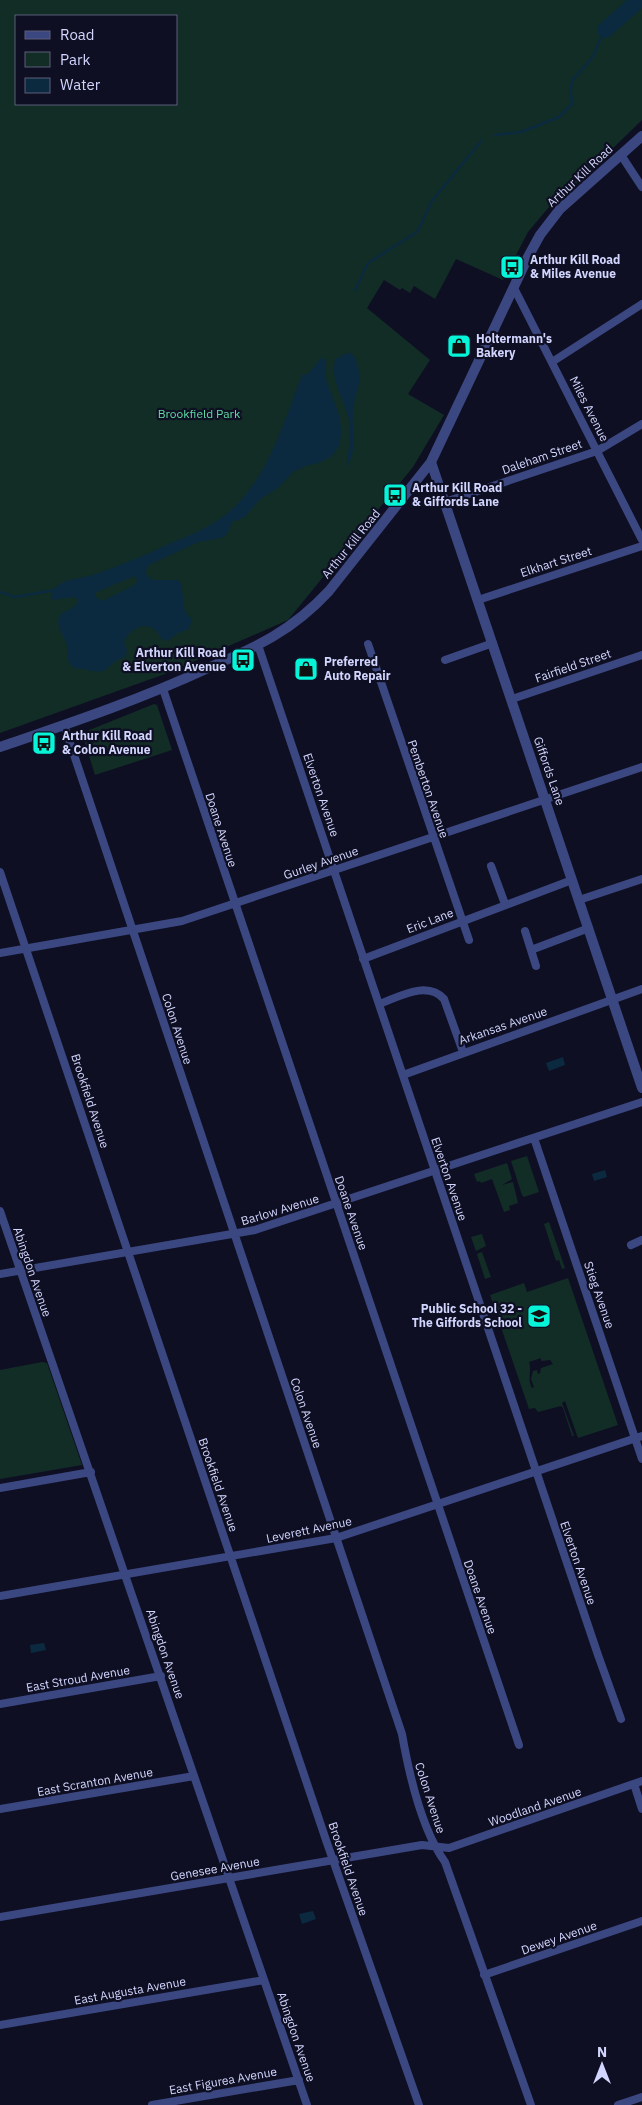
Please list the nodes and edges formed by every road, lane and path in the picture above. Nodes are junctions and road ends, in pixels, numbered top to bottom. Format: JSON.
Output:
{"nodes":[{"id":1,"x":642,"y":136,"type":"edge"},
{"id":2,"x":620,"y":155,"type":"junction"},
{"id":3,"x":642,"y":187,"type":"edge"},
{"id":4,"x":514,"y":288,"type":"junction"},
{"id":5,"x":642,"y":304,"type":"edge"},
{"id":6,"x":552,"y":362,"type":"junction"},
{"id":7,"x":642,"y":424,"type":"edge"},
{"id":8,"x":597,"y":451,"type":"junction"},
{"id":9,"x":431,"y":462,"type":"junction"},
{"id":10,"x":445,"y":502,"type":"junction"},
{"id":11,"x":642,"y":540,"type":"edge"},
{"id":12,"x":642,"y":546,"type":"edge"},
{"id":13,"x":478,"y":600,"type":"junction"},
{"id":14,"x":493,"y":643,"type":"junction"},
{"id":15,"x":368,"y":644,"type":"dead end"},
{"id":16,"x":258,"y":646,"type":"junction"},
{"id":17,"x":642,"y":654,"type":"edge"},
{"id":18,"x":445,"y":660,"type":"dead end"},
{"id":19,"x":163,"y":689,"type":"junction"},
{"id":20,"x":512,"y":699,"type":"junction"},
{"id":21,"x":64,"y":725,"type":"junction"},
{"id":22,"x":0,"y":747,"type":"edge"},
{"id":23,"x":642,"y":767,"type":"edge"},
{"id":24,"x":545,"y":800,"type":"junction"},
{"id":25,"x":433,"y":838,"type":"junction"},
{"id":26,"x":491,"y":866,"type":"dead end"},
{"id":27,"x":335,"y":870,"type":"junction"},
{"id":28,"x":0,"y":872,"type":"edge"},
{"id":29,"x":642,"y":879,"type":"edge"},
{"id":30,"x":572,"y":880,"type":"junction"},
{"id":31,"x":579,"y":900,"type":"junction"},
{"id":32,"x":234,"y":904,"type":"junction"},
{"id":33,"x":505,"y":904,"type":"junction"},
{"id":34,"x":462,"y":921,"type":"junction"},
{"id":35,"x":589,"y":928,"type":"junction"},
{"id":36,"x":133,"y":931,"type":"junction"},
{"id":37,"x":525,"y":931,"type":"dead end"},
{"id":38,"x":469,"y":940,"type":"dead end"},
{"id":39,"x":27,"y":948,"type":"junction"},
{"id":40,"x":531,"y":950,"type":"junction"},
{"id":41,"x":0,"y":953,"type":"edge"},
{"id":42,"x":364,"y":959,"type":"junction"},
{"id":43,"x":536,"y":966,"type":"dead end"},
{"id":44,"x":642,"y":989,"type":"edge"},
{"id":45,"x":612,"y":999,"type":"junction"},
{"id":46,"x":379,"y":1004,"type":"junction"},
{"id":47,"x":463,"y":1052,"type":"junction"},
{"id":48,"x":403,"y":1075,"type":"junction"},
{"id":49,"x":642,"y":1088,"type":"edge"},
{"id":50,"x":642,"y":1102,"type":"edge"},
{"id":51,"x":534,"y":1138,"type":"junction"},
{"id":52,"x":435,"y":1171,"type":"junction"},
{"id":53,"x":336,"y":1204,"type":"junction"},
{"id":54,"x":0,"y":1211,"type":"edge"},
{"id":55,"x":234,"y":1235,"type":"junction"},
{"id":56,"x":642,"y":1240,"type":"edge"},
{"id":57,"x":631,"y":1245,"type":"dead end"},
{"id":58,"x":128,"y":1252,"type":"junction"},
{"id":59,"x":20,"y":1270,"type":"junction"},
{"id":60,"x":0,"y":1274,"type":"edge"},
{"id":61,"x":638,"y":1437,"type":"edge"},
{"id":62,"x":642,"y":1459,"type":"edge"},
{"id":63,"x":91,"y":1472,"type":"junction"},
{"id":64,"x":536,"y":1472,"type":"junction"},
{"id":65,"x":0,"y":1488,"type":"edge"},
{"id":66,"x":437,"y":1505,"type":"junction"},
{"id":67,"x":336,"y":1538,"type":"junction"},
{"id":68,"x":230,"y":1557,"type":"junction"},
{"id":69,"x":126,"y":1574,"type":"junction"},
{"id":70,"x":0,"y":1596,"type":"edge"},
{"id":71,"x":161,"y":1676,"type":"junction"},
{"id":72,"x":0,"y":1704,"type":"edge"},
{"id":73,"x":621,"y":1719,"type":"dead end"},
{"id":74,"x":519,"y":1745,"type":"dead end"},
{"id":75,"x":194,"y":1776,"type":"junction"},
{"id":76,"x":638,"y":1783,"type":"edge"},
{"id":77,"x":0,"y":1809,"type":"edge"},
{"id":78,"x":642,"y":1809,"type":"edge"},
{"id":79,"x":434,"y":1846,"type":"junction"},
{"id":80,"x":333,"y":1860,"type":"junction"},
{"id":81,"x":229,"y":1878,"type":"junction"},
{"id":82,"x":0,"y":1917,"type":"edge"},
{"id":83,"x":642,"y":1921,"type":"edge"},
{"id":84,"x":484,"y":1975,"type":"junction"},
{"id":85,"x":264,"y":1980,"type":"junction"},
{"id":86,"x":0,"y":2025,"type":"edge"},
{"id":87,"x":299,"y":2080,"type":"junction"},
{"id":88,"x":642,"y":2097,"type":"edge"},
{"id":89,"x":152,"y":2105,"type":"edge"},
{"id":90,"x":308,"y":2105,"type":"edge"},
{"id":91,"x":419,"y":2105,"type":"edge"},
{"id":92,"x":531,"y":2105,"type":"edge"},
{"id":93,"x":618,"y":2105,"type":"edge"}],
"edges":[{"from":1,"to":2,"type":"street","name":"Arthur Kill Road"},
{"from":2,"to":3,"type":"street"},
{"from":2,"to":4,"type":"street","name":"Arthur Kill Road"},
{"from":4,"to":6,"type":"street","name":"Miles Avenue"},
{"from":4,"to":9,"type":"street","name":"Arthur Kill Road"},
{"from":5,"to":6,"type":"street"},
{"from":6,"to":8,"type":"street","name":"Miles Avenue"},
{"from":7,"to":8,"type":"street","name":"Daleham Street"},
{"from":8,"to":10,"type":"street","name":"Daleham Street"},
{"from":8,"to":11,"type":"street","name":"Miles Avenue"},
{"from":9,"to":10,"type":"street","name":"Giffords Lane"},
{"from":9,"to":16,"type":"street","name":"Arthur Kill Road"},
{"from":10,"to":13,"type":"street","name":"Giffords Lane"},
{"from":12,"to":13,"type":"street","name":"Elkhart Street"},
{"from":13,"to":14,"type":"street","name":"Giffords Lane"},
{"from":14,"to":18,"type":"street"},
{"from":14,"to":20,"type":"street","name":"Giffords Lane"},
{"from":15,"to":25,"type":"street","name":"Pemberton Avenue"},
{"from":16,"to":19,"type":"street","name":"Arthur Kill Road"},
{"from":16,"to":27,"type":"street","name":"Elverton Avenue"},
{"from":17,"to":20,"type":"street","name":"Fairfield Street"},
{"from":19,"to":21,"type":"street","name":"Arthur Kill Road"},
{"from":19,"to":32,"type":"street","name":"Doane Avenue"},
{"from":20,"to":24,"type":"street","name":"Giffords Lane"},
{"from":21,"to":22,"type":"street","name":"Arthur Kill Road"},
{"from":21,"to":36,"type":"street","name":"Colon Avenue"},
{"from":23,"to":24,"type":"street","name":"Gurley Avenue"},
{"from":24,"to":25,"type":"street","name":"Gurley Avenue"},
{"from":24,"to":30,"type":"street","name":"Giffords Lane"},
{"from":25,"to":27,"type":"street","name":"Gurley Avenue"},
{"from":25,"to":34,"type":"street","name":"Pemberton Avenue"},
{"from":26,"to":33,"type":"street"},
{"from":27,"to":32,"type":"street","name":"Gurley Avenue"},
{"from":27,"to":42,"type":"street","name":"Elverton Avenue"},
{"from":28,"to":39,"type":"street","name":"Brookfield Avenue"},
{"from":29,"to":31,"type":"street"},
{"from":30,"to":31,"type":"street","name":"Giffords Lane"},
{"from":30,"to":33,"type":"street","name":"Eric Lane"},
{"from":31,"to":35,"type":"street","name":"Giffords Lane"},
{"from":32,"to":36,"type":"street","name":"Gurley Avenue"},
{"from":32,"to":53,"type":"street","name":"Doane Avenue"},
{"from":33,"to":34,"type":"street","name":"Eric Lane"},
{"from":34,"to":38,"type":"street","name":"Pemberton Avenue"},
{"from":34,"to":42,"type":"street","name":"Eric Lane"},
{"from":35,"to":40,"type":"street"},
{"from":35,"to":45,"type":"street","name":"Giffords Lane"},
{"from":36,"to":39,"type":"street","name":"Gurley Avenue"},
{"from":36,"to":55,"type":"street","name":"Colon Avenue"},
{"from":37,"to":40,"type":"street"},
{"from":39,"to":41,"type":"street","name":"Gurley Avenue"},
{"from":39,"to":58,"type":"street","name":"Brookfield Avenue"},
{"from":40,"to":43,"type":"street"},
{"from":42,"to":46,"type":"street","name":"Elverton Avenue"},
{"from":44,"to":45,"type":"street","name":"Arkansas Avenue"},
{"from":45,"to":47,"type":"street","name":"Arkansas Avenue"},
{"from":45,"to":49,"type":"street","name":"Giffords Lane"},
{"from":46,"to":47,"type":"street"},
{"from":46,"to":48,"type":"street","name":"Elverton Avenue"},
{"from":47,"to":48,"type":"street","name":"Arkansas Avenue"},
{"from":48,"to":52,"type":"street","name":"Elverton Avenue"},
{"from":50,"to":51,"type":"street","name":"Barlow Avenue"},
{"from":51,"to":52,"type":"street","name":"Barlow Avenue"},
{"from":51,"to":61,"type":"street","name":"Stieg Avenue"},
{"from":52,"to":53,"type":"street","name":"Barlow Avenue"},
{"from":52,"to":64,"type":"street","name":"Elverton Avenue"},
{"from":53,"to":55,"type":"street","name":"Barlow Avenue"},
{"from":53,"to":66,"type":"street","name":"Doane Avenue"},
{"from":54,"to":59,"type":"street","name":"Abingdon Avenue"},
{"from":55,"to":58,"type":"street","name":"Barlow Avenue"},
{"from":55,"to":67,"type":"street","name":"Colon Avenue"},
{"from":56,"to":57,"type":"street"},
{"from":58,"to":59,"type":"street","name":"Barlow Avenue"},
{"from":58,"to":68,"type":"street","name":"Brookfield Avenue"},
{"from":59,"to":60,"type":"street","name":"Barlow Avenue"},
{"from":59,"to":63,"type":"street","name":"Abingdon Avenue"},
{"from":61,"to":62,"type":"street","name":"Stieg Avenue"},
{"from":61,"to":64,"type":"street","name":"Leverett Avenue"},
{"from":63,"to":65,"type":"street"},
{"from":63,"to":69,"type":"street","name":"Abingdon Avenue"},
{"from":64,"to":66,"type":"street","name":"Leverett Avenue"},
{"from":64,"to":73,"type":"street","name":"Elverton Avenue"},
{"from":66,"to":67,"type":"street","name":"Leverett Avenue"},
{"from":66,"to":74,"type":"street","name":"Doane Avenue"},
{"from":67,"to":68,"type":"street","name":"Leverett Avenue"},
{"from":67,"to":79,"type":"street","name":"Colon Avenue"},
{"from":68,"to":69,"type":"street","name":"Leverett Avenue"},
{"from":68,"to":80,"type":"street","name":"Brookfield Avenue"},
{"from":69,"to":70,"type":"street","name":"Leverett Avenue"},
{"from":69,"to":71,"type":"street","name":"Abingdon Avenue"},
{"from":71,"to":72,"type":"street","name":"East Stroud Avenue"},
{"from":71,"to":75,"type":"street","name":"Abingdon Avenue"},
{"from":75,"to":77,"type":"street","name":"East Scranton Avenue"},
{"from":75,"to":81,"type":"street","name":"Abingdon Avenue"},
{"from":76,"to":78,"type":"street"},
{"from":76,"to":79,"type":"street","name":"Woodland Avenue"},
{"from":79,"to":80,"type":"street","name":"Genesee Avenue"},
{"from":79,"to":84,"type":"street","name":"Colon Avenue"},
{"from":80,"to":81,"type":"street","name":"Genesee Avenue"},
{"from":80,"to":91,"type":"street","name":"Brookfield Avenue"},
{"from":81,"to":82,"type":"street","name":"Genesee Avenue"},
{"from":81,"to":85,"type":"street","name":"Abingdon Avenue"},
{"from":83,"to":84,"type":"street","name":"Dewey Avenue"},
{"from":84,"to":92,"type":"street","name":"Colon Avenue"},
{"from":85,"to":86,"type":"street","name":"East Augusta Avenue"},
{"from":85,"to":87,"type":"street","name":"Abingdon Avenue"},
{"from":87,"to":89,"type":"street","name":"East Figurea Avenue"},
{"from":87,"to":90,"type":"street","name":"Abingdon Avenue"},
{"from":88,"to":93,"type":"street"}]}
